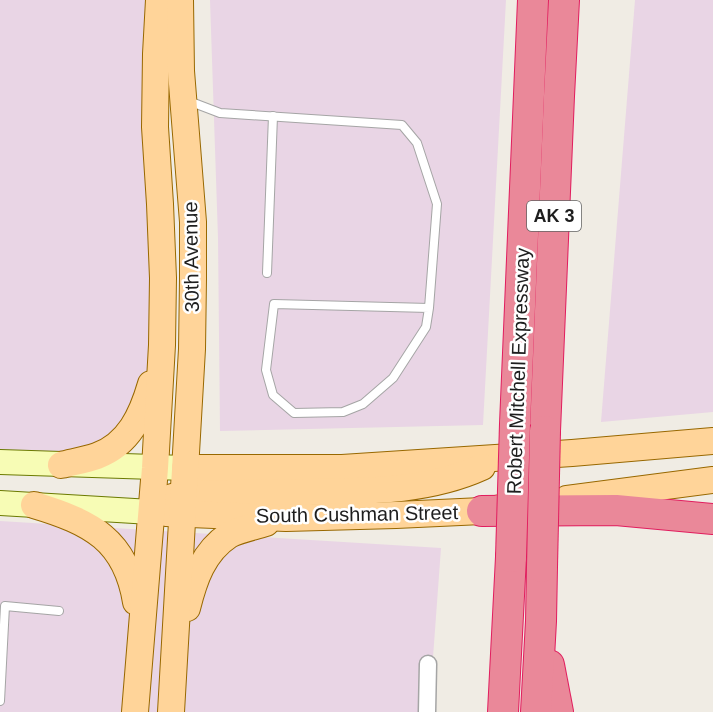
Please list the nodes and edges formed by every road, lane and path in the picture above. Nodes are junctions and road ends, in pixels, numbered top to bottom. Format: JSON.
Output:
{"nodes":[{"id":1,"x":159,"y":0,"type":"edge"},
{"id":2,"x":180,"y":0,"type":"edge"},
{"id":3,"x":533,"y":0,"type":"edge"},
{"id":4,"x":564,"y":0,"type":"edge"},
{"id":5,"x":183,"y":99,"type":"junction"},
{"id":6,"x":273,"y":116,"type":"junction"},
{"id":7,"x":267,"y":273,"type":"dead end"},
{"id":8,"x":429,"y":308,"type":"junction"},
{"id":9,"x":161,"y":350,"type":"junction"},
{"id":10,"x":713,"y":441,"type":"edge"},
{"id":11,"x":502,"y":459,"type":"junction"},
{"id":12,"x":0,"y":462,"type":"edge"},
{"id":13,"x":61,"y":465,"type":"junction"},
{"id":14,"x":155,"y":468,"type":"junction"},
{"id":15,"x":185,"y":468,"type":"junction"},
{"id":16,"x":713,"y":480,"type":"edge"},
{"id":17,"x":0,"y":503,"type":"edge"},
{"id":18,"x":183,"y":504,"type":"junction"},
{"id":19,"x":34,"y":505,"type":"junction"},
{"id":20,"x":482,"y":511,"type":"junction"},
{"id":21,"x":151,"y":513,"type":"junction"},
{"id":22,"x":286,"y":518,"type":"junction"},
{"id":23,"x":713,"y":519,"type":"edge"},
{"id":24,"x":59,"y":611,"type":"dead end"},
{"id":25,"x":541,"y":621,"type":"junction"},
{"id":26,"x":141,"y":632,"type":"junction"},
{"id":27,"x":429,"y":664,"type":"dead end"},
{"id":28,"x":505,"y":669,"type":"junction"},
{"id":29,"x":174,"y":676,"type":"junction"},
{"id":30,"x":0,"y":701,"type":"edge"},
{"id":31,"x":135,"y":712,"type":"edge"},
{"id":32,"x":171,"y":712,"type":"edge"},
{"id":33,"x":427,"y":712,"type":"edge"},
{"id":34,"x":502,"y":712,"type":"edge"},
{"id":35,"x":509,"y":712,"type":"edge"},
{"id":36,"x":536,"y":712,"type":"edge"},
{"id":37,"x":558,"y":712,"type":"edge"}],
"edges":[{"from":1,"to":9,"type":"main road","name":"30th Avenue"},
{"from":2,"to":5,"type":"main road","name":"30th Avenue"},
{"from":3,"to":28,"type":"highway","name":"Robert Mitchell Expressway","number":"AK 3","bridge":true},
{"from":4,"to":25,"type":"highway","name":"Robert Mitchell Expressway","number":"AK 3","bridge":true},
{"from":5,"to":6,"type":"lane"},
{"from":5,"to":15,"type":"main road","name":"30th Avenue"},
{"from":6,"to":7,"type":"lane"},
{"from":6,"to":8,"type":"lane"},
{"from":8,"to":8,"type":"lane"},
{"from":9,"to":13,"type":"main road"},
{"from":9,"to":14,"type":"main road","name":"30th Avenue"},
{"from":10,"to":11,"type":"main road"},
{"from":11,"to":15,"type":"main road"},
{"from":11,"to":18,"type":"main road"},
{"from":12,"to":13,"type":"main road"},
{"from":13,"to":14,"type":"main road"},
{"from":14,"to":15,"type":"main road"},
{"from":14,"to":21,"type":"main road","name":"30th Avenue"},
{"from":15,"to":18,"type":"main road","name":"30th Avenue"},
{"from":16,"to":20,"type":"main road","name":"South Cushman Street"},
{"from":17,"to":19,"type":"main road","name":"South Cushman Street"},
{"from":18,"to":21,"type":"main road","name":"South Cushman Street"},
{"from":18,"to":22,"type":"main road","name":"South Cushman Street"},
{"from":18,"to":29,"type":"main road","name":"30th Avenue"},
{"from":19,"to":21,"type":"main road","name":"South Cushman Street"},
{"from":19,"to":26,"type":"main road"},
{"from":20,"to":22,"type":"main road","name":"South Cushman Street"},
{"from":20,"to":23,"type":"highway"},
{"from":21,"to":26,"type":"main road","name":"30th Avenue"},
{"from":22,"to":29,"type":"main road"},
{"from":24,"to":30,"type":"lane"},
{"from":25,"to":36,"type":"highway","number":"AK 3"},
{"from":25,"to":37,"type":"highway"},
{"from":26,"to":31,"type":"main road"},
{"from":27,"to":33,"type":"street"},
{"from":28,"to":34,"type":"highway","number":"AK 3"},
{"from":28,"to":35,"type":"highway"},
{"from":29,"to":32,"type":"main road"}]}
